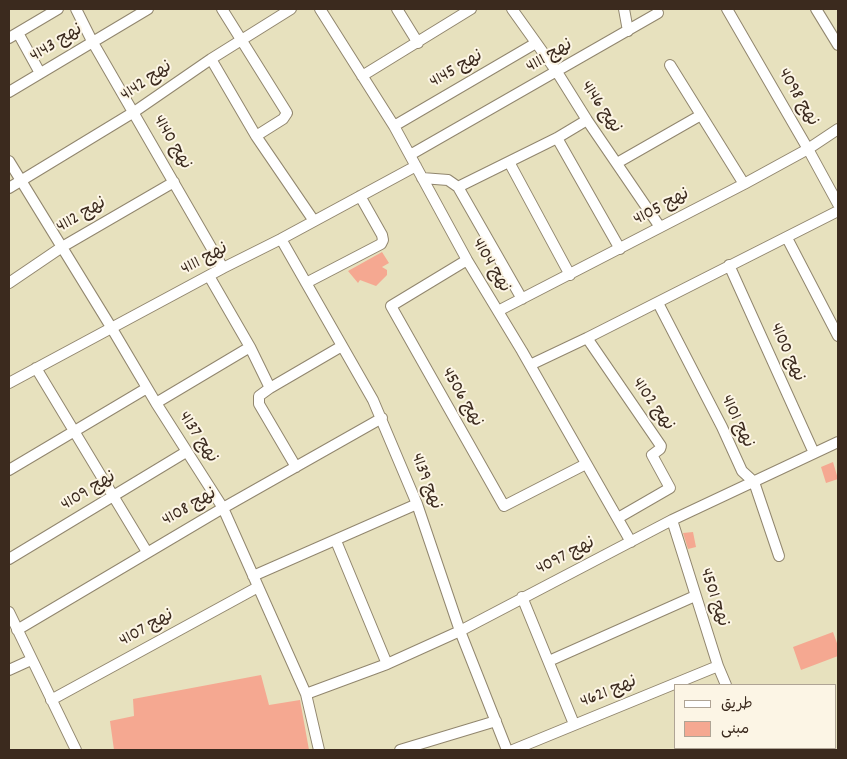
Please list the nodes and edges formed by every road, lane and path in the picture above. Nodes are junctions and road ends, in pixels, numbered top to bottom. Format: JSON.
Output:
{"nodes":[{"id":1,"x":58,"y":9,"type":"edge"},
{"id":2,"x":76,"y":9,"type":"edge"},
{"id":3,"x":148,"y":9,"type":"edge"},
{"id":4,"x":222,"y":9,"type":"edge"},
{"id":5,"x":291,"y":9,"type":"edge"},
{"id":6,"x":320,"y":9,"type":"edge"},
{"id":7,"x":397,"y":9,"type":"edge"},
{"id":8,"x":470,"y":9,"type":"edge"},
{"id":9,"x":512,"y":9,"type":"edge"},
{"id":10,"x":624,"y":9,"type":"edge"},
{"id":11,"x":727,"y":9,"type":"edge"},
{"id":12,"x":816,"y":9,"type":"edge"},
{"id":13,"x":658,"y":13,"type":"dead end"},
{"id":14,"x":628,"y":31,"type":"junction"},
{"id":15,"x":13,"y":36,"type":"edge"},
{"id":16,"x":242,"y":39,"type":"junction"},
{"id":17,"x":92,"y":41,"type":"junction"},
{"id":18,"x":418,"y":43,"type":"junction"},
{"id":19,"x":536,"y":43,"type":"junction"},
{"id":20,"x":838,"y":45,"type":"edge"},
{"id":21,"x":211,"y":59,"type":"junction"},
{"id":22,"x":670,"y":65,"type":"dead end"},
{"id":23,"x":557,"y":72,"type":"junction"},
{"id":24,"x":40,"y":73,"type":"junction"},
{"id":25,"x":362,"y":76,"type":"junction"},
{"id":26,"x":9,"y":92,"type":"edge"},
{"id":27,"x":134,"y":112,"type":"junction"},
{"id":28,"x":701,"y":115,"type":"junction"},
{"id":29,"x":587,"y":120,"type":"junction"},
{"id":30,"x":394,"y":126,"type":"junction"},
{"id":31,"x":838,"y":129,"type":"edge"},
{"id":32,"x":256,"y":136,"type":"junction"},
{"id":33,"x":557,"y":138,"type":"junction"},
{"id":34,"x":808,"y":149,"type":"junction"},
{"id":35,"x":410,"y":155,"type":"junction"},
{"id":36,"x":9,"y":161,"type":"edge"},
{"id":37,"x":509,"y":162,"type":"junction"},
{"id":38,"x":617,"y":163,"type":"junction"},
{"id":39,"x":416,"y":166,"type":"junction"},
{"id":40,"x":422,"y":178,"type":"junction"},
{"id":41,"x":20,"y":180,"type":"junction"},
{"id":42,"x":174,"y":182,"type":"junction"},
{"id":43,"x":744,"y":184,"type":"junction"},
{"id":44,"x":458,"y":187,"type":"junction"},
{"id":45,"x":9,"y":188,"type":"edge"},
{"id":46,"x":360,"y":196,"type":"junction"},
{"id":47,"x":838,"y":204,"type":"edge"},
{"id":48,"x":838,"y":211,"type":"edge"},
{"id":49,"x":314,"y":221,"type":"junction"},
{"id":50,"x":660,"y":227,"type":"junction"},
{"id":51,"x":787,"y":238,"type":"junction"},
{"id":52,"x":281,"y":239,"type":"junction"},
{"id":53,"x":62,"y":247,"type":"junction"},
{"id":54,"x":620,"y":249,"type":"junction"},
{"id":55,"x":467,"y":260,"type":"junction"},
{"id":56,"x":729,"y":265,"type":"junction"},
{"id":57,"x":223,"y":268,"type":"junction"},
{"id":58,"x":570,"y":275,"type":"junction"},
{"id":59,"x":209,"y":276,"type":"junction"},
{"id":60,"x":9,"y":283,"type":"edge"},
{"id":61,"x":306,"y":283,"type":"junction"},
{"id":62,"x":522,"y":299,"type":"junction"},
{"id":63,"x":658,"y":302,"type":"junction"},
{"id":64,"x":498,"y":312,"type":"junction"},
{"id":65,"x":111,"y":327,"type":"junction"},
{"id":66,"x":838,"y":336,"type":"edge"},
{"id":67,"x":587,"y":338,"type":"junction"},
{"id":68,"x":342,"y":346,"type":"junction"},
{"id":69,"x":250,"y":347,"type":"junction"},
{"id":70,"x":530,"y":364,"type":"junction"},
{"id":71,"x":36,"y":368,"type":"junction"},
{"id":72,"x":9,"y":383,"type":"edge"},
{"id":73,"x":147,"y":388,"type":"junction"},
{"id":74,"x":270,"y":388,"type":"junction"},
{"id":75,"x":156,"y":404,"type":"junction"},
{"id":76,"x":382,"y":418,"type":"junction"},
{"id":77,"x":74,"y":431,"type":"junction"},
{"id":78,"x":838,"y":443,"type":"edge"},
{"id":79,"x":186,"y":452,"type":"junction"},
{"id":80,"x":814,"y":453,"type":"junction"},
{"id":81,"x":586,"y":464,"type":"junction"},
{"id":82,"x":296,"y":466,"type":"junction"},
{"id":83,"x":9,"y":470,"type":"edge"},
{"id":84,"x":754,"y":482,"type":"junction"},
{"id":85,"x":114,"y":496,"type":"junction"},
{"id":86,"x":417,"y":504,"type":"junction"},
{"id":87,"x":223,"y":508,"type":"junction"},
{"id":88,"x":618,"y":518,"type":"junction"},
{"id":89,"x":672,"y":520,"type":"junction"},
{"id":90,"x":336,"y":540,"type":"junction"},
{"id":91,"x":630,"y":542,"type":"junction"},
{"id":92,"x":147,"y":552,"type":"junction"},
{"id":93,"x":779,"y":556,"type":"dead end"},
{"id":94,"x":9,"y":559,"type":"edge"},
{"id":95,"x":253,"y":576,"type":"junction"},
{"id":96,"x":258,"y":587,"type":"junction"},
{"id":97,"x":695,"y":596,"type":"junction"},
{"id":98,"x":522,"y":597,"type":"junction"},
{"id":99,"x":9,"y":612,"type":"edge"},
{"id":100,"x":17,"y":630,"type":"junction"},
{"id":101,"x":460,"y":631,"type":"junction"},
{"id":102,"x":31,"y":660,"type":"junction"},
{"id":103,"x":548,"y":661,"type":"junction"},
{"id":104,"x":387,"y":664,"type":"junction"},
{"id":105,"x":718,"y":666,"type":"junction"},
{"id":106,"x":9,"y":670,"type":"edge"},
{"id":107,"x":726,"y":684,"type":"edge"},
{"id":108,"x":306,"y":694,"type":"junction"},
{"id":109,"x":51,"y":700,"type":"junction"},
{"id":110,"x":496,"y":721,"type":"junction"},
{"id":111,"x":574,"y":724,"type":"junction"},
{"id":112,"x":76,"y":750,"type":"edge"},
{"id":113,"x":319,"y":750,"type":"edge"},
{"id":114,"x":400,"y":750,"type":"edge"},
{"id":115,"x":507,"y":750,"type":"edge"},
{"id":116,"x":513,"y":750,"type":"edge"}],
"edges":[{"from":1,"to":15,"type":"street"},
{"from":2,"to":17,"type":"street","name":"نهج 4140"},
{"from":3,"to":17,"type":"street","name":"نهج 4143"},
{"from":4,"to":16,"type":"street"},
{"from":5,"to":16,"type":"street","name":"نهج 4142"},
{"from":6,"to":25,"type":"street","name":"نهج 4104"},
{"from":7,"to":18,"type":"street"},
{"from":8,"to":18,"type":"street"},
{"from":9,"to":19,"type":"street","name":"نهج 4146"},
{"from":10,"to":14,"type":"street"},
{"from":11,"to":34,"type":"street","name":"نهج 4098"},
{"from":12,"to":20,"type":"street"},
{"from":13,"to":14,"type":"street","name":"نهج 4111"},
{"from":14,"to":23,"type":"street","name":"نهج 4111"},
{"from":15,"to":24,"type":"street"},
{"from":16,"to":21,"type":"street","name":"نهج 4142"},
{"from":16,"to":32,"type":"street"},
{"from":17,"to":24,"type":"street","name":"نهج 4143"},
{"from":17,"to":27,"type":"street","name":"نهج 4140"},
{"from":18,"to":25,"type":"street"},
{"from":19,"to":23,"type":"street","name":"نهج 4146"},
{"from":19,"to":30,"type":"street","name":"نهج 4145"},
{"from":21,"to":27,"type":"street","name":"نهج 4142"},
{"from":21,"to":32,"type":"street"},
{"from":22,"to":28,"type":"street"},
{"from":23,"to":29,"type":"street","name":"نهج 4146"},
{"from":23,"to":35,"type":"street","name":"نهج 4111"},
{"from":24,"to":26,"type":"street","name":"نهج 4143"},
{"from":25,"to":30,"type":"street","name":"نهج 4104"},
{"from":27,"to":41,"type":"street","name":"نهج 4142"},
{"from":27,"to":42,"type":"street","name":"نهج 4140"},
{"from":28,"to":38,"type":"street"},
{"from":28,"to":43,"type":"street"},
{"from":29,"to":33,"type":"street"},
{"from":29,"to":38,"type":"street","name":"نهج 4146"},
{"from":30,"to":35,"type":"street","name":"نهج 4104"},
{"from":31,"to":34,"type":"street","name":"نهج 4105"},
{"from":32,"to":49,"type":"street"},
{"from":33,"to":37,"type":"street"},
{"from":33,"to":54,"type":"street"},
{"from":34,"to":43,"type":"street","name":"نهج 4105"},
{"from":34,"to":47,"type":"street","name":"نهج 4098"},
{"from":35,"to":39,"type":"street","name":"نهج 4104"},
{"from":36,"to":41,"type":"street","name":"نهج 4137"},
{"from":37,"to":44,"type":"street"},
{"from":37,"to":58,"type":"street"},
{"from":38,"to":50,"type":"street","name":"نهج 4146"},
{"from":39,"to":40,"type":"street","name":"نهج 4104"},
{"from":39,"to":46,"type":"street","name":"نهج 4111"},
{"from":40,"to":44,"type":"street"},
{"from":40,"to":55,"type":"street","name":"نهج 4104"},
{"from":41,"to":45,"type":"street","name":"نهج 4142"},
{"from":41,"to":53,"type":"street","name":"نهج 4137"},
{"from":42,"to":53,"type":"street","name":"نهج 4112"},
{"from":42,"to":57,"type":"street","name":"نهج 4140"},
{"from":43,"to":50,"type":"street","name":"نهج 4105"},
{"from":44,"to":62,"type":"street"},
{"from":46,"to":49,"type":"street","name":"نهج 4111"},
{"from":46,"to":61,"type":"street"},
{"from":48,"to":51,"type":"street"},
{"from":49,"to":52,"type":"street","name":"نهج 4111"},
{"from":50,"to":54,"type":"street","name":"نهج 4105"},
{"from":51,"to":56,"type":"street"},
{"from":51,"to":66,"type":"street"},
{"from":52,"to":57,"type":"street","name":"نهج 4111"},
{"from":52,"to":61,"type":"street","name":"نهج 4139"},
{"from":53,"to":60,"type":"street","name":"نهج 4112"},
{"from":53,"to":65,"type":"street","name":"نهج 4137"},
{"from":54,"to":58,"type":"street","name":"نهج 4105"},
{"from":55,"to":64,"type":"street","name":"نهج 4104"},
{"from":55,"to":81,"type":"street","name":"نهج 4506"},
{"from":56,"to":63,"type":"street"},
{"from":56,"to":80,"type":"street","name":"نهج 4100"},
{"from":57,"to":59,"type":"street","name":"نهج 4111"},
{"from":58,"to":62,"type":"street","name":"نهج 4105"},
{"from":59,"to":65,"type":"street","name":"نهج 4111"},
{"from":59,"to":69,"type":"street"},
{"from":61,"to":68,"type":"street","name":"نهج 4139"},
{"from":62,"to":64,"type":"street","name":"نهج 4105"},
{"from":63,"to":67,"type":"street"},
{"from":63,"to":84,"type":"street","name":"نهج 4101"},
{"from":64,"to":70,"type":"street","name":"نهج 4104"},
{"from":65,"to":71,"type":"street","name":"نهج 4111"},
{"from":65,"to":73,"type":"street","name":"نهج 4137"},
{"from":67,"to":70,"type":"street"},
{"from":67,"to":88,"type":"street","name":"نهج 4102"},
{"from":68,"to":74,"type":"street"},
{"from":68,"to":76,"type":"street","name":"نهج 4139"},
{"from":69,"to":74,"type":"street"},
{"from":69,"to":75,"type":"street"},
{"from":70,"to":81,"type":"street","name":"نهج 4104"},
{"from":71,"to":72,"type":"street","name":"نهج 4111"},
{"from":71,"to":77,"type":"street"},
{"from":73,"to":75,"type":"street","name":"نهج 4137"},
{"from":73,"to":77,"type":"street"},
{"from":74,"to":82,"type":"street"},
{"from":75,"to":79,"type":"street","name":"نهج 4137"},
{"from":76,"to":82,"type":"street","name":"نهج 4108"},
{"from":76,"to":86,"type":"street","name":"نهج 4139"},
{"from":77,"to":83,"type":"street"},
{"from":77,"to":85,"type":"street"},
{"from":78,"to":80,"type":"street","name":"نهج 4097"},
{"from":79,"to":85,"type":"street","name":"نهج 4109"},
{"from":79,"to":87,"type":"street","name":"نهج 4137"},
{"from":80,"to":84,"type":"street","name":"نهج 4097"},
{"from":81,"to":88,"type":"street","name":"نهج 4104"},
{"from":82,"to":87,"type":"street","name":"نهج 4108"},
{"from":84,"to":89,"type":"street","name":"نهج 4097"},
{"from":84,"to":93,"type":"street","name":"نهج 4101"},
{"from":85,"to":92,"type":"street"},
{"from":85,"to":94,"type":"street","name":"نهج 4109"},
{"from":86,"to":90,"type":"street"},
{"from":86,"to":101,"type":"street","name":"نهج 4139"},
{"from":87,"to":92,"type":"street","name":"نهج 4108"},
{"from":87,"to":95,"type":"street","name":"نهج 4137"},
{"from":88,"to":91,"type":"street","name":"نهج 4104"},
{"from":89,"to":91,"type":"street","name":"نهج 4097"},
{"from":89,"to":97,"type":"street","name":"نهج 4501"},
{"from":90,"to":95,"type":"street"},
{"from":90,"to":104,"type":"street"},
{"from":91,"to":98,"type":"street","name":"نهج 4097"},
{"from":92,"to":100,"type":"street","name":"نهج 4108"},
{"from":95,"to":96,"type":"street","name":"نهج 4137"},
{"from":96,"to":108,"type":"street","name":"نهج 4137"},
{"from":96,"to":109,"type":"street","name":"نهج 4107"},
{"from":97,"to":103,"type":"street"},
{"from":97,"to":105,"type":"street","name":"نهج 4501"},
{"from":98,"to":101,"type":"street","name":"نهج 4097"},
{"from":98,"to":103,"type":"street"},
{"from":99,"to":100,"type":"street"},
{"from":100,"to":102,"type":"street"},
{"from":101,"to":104,"type":"street","name":"نهج 4097"},
{"from":101,"to":110,"type":"street","name":"نهج 4139"},
{"from":102,"to":106,"type":"street"},
{"from":102,"to":109,"type":"street"},
{"from":103,"to":111,"type":"street"},
{"from":104,"to":108,"type":"street","name":"نهج 4097"},
{"from":105,"to":107,"type":"street","name":"نهج 4501"},
{"from":105,"to":111,"type":"street","name":"نهج 4621"},
{"from":108,"to":113,"type":"street","name":"نهج 4137"},
{"from":109,"to":112,"type":"street"},
{"from":110,"to":114,"type":"street"},
{"from":110,"to":115,"type":"street","name":"نهج 4139"},
{"from":111,"to":116,"type":"street","name":"نهج 4621"}]}
